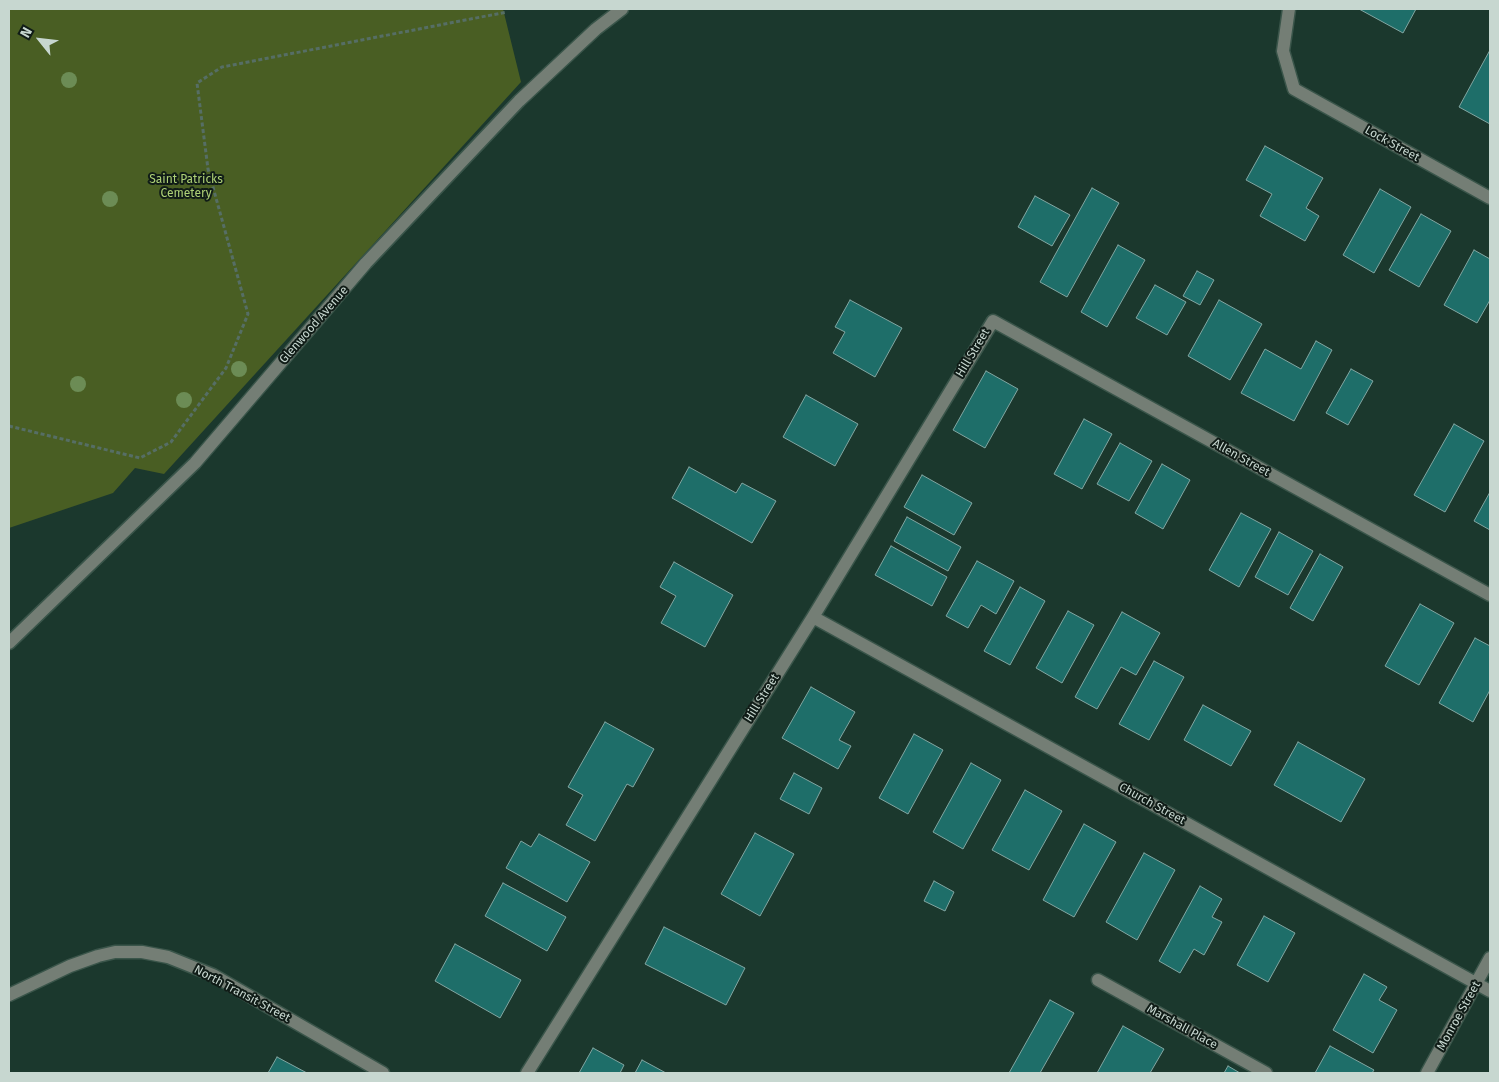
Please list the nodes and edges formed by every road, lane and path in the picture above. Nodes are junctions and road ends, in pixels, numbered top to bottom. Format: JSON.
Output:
{"nodes":[{"id":1,"x":622,"y":9,"type":"edge"},
{"id":2,"x":1288,"y":9,"type":"edge"},
{"id":3,"x":507,"y":12,"type":"dead end"},
{"id":4,"x":1490,"y":198,"type":"edge"},
{"id":5,"x":993,"y":321,"type":"joint"},
{"id":6,"x":9,"y":426,"type":"edge"},
{"id":7,"x":1490,"y":595,"type":"edge"},
{"id":8,"x":813,"y":617,"type":"junction"},
{"id":9,"x":9,"y":643,"type":"edge"},
{"id":10,"x":1490,"y":958,"type":"edge"},
{"id":11,"x":1098,"y":980,"type":"dead end"},
{"id":12,"x":1476,"y":983,"type":"junction"},
{"id":13,"x":1490,"y":991,"type":"edge"},
{"id":14,"x":9,"y":995,"type":"edge"},
{"id":15,"x":384,"y":1073,"type":"edge"},
{"id":16,"x":527,"y":1073,"type":"edge"},
{"id":17,"x":1266,"y":1073,"type":"edge"},
{"id":18,"x":1427,"y":1073,"type":"edge"}],
"edges":[{"from":1,"to":9,"type":"street","name":"Glenwood Avenue"},
{"from":2,"to":4,"type":"street","name":"Lock Street"},
{"from":3,"to":6,"type":"path"},
{"from":5,"to":7,"type":"street","name":"Allen Street"},
{"from":5,"to":8,"type":"street","name":"Hill Street"},
{"from":8,"to":12,"type":"street","name":"Church Street"},
{"from":8,"to":16,"type":"street","name":"Hill Street"},
{"from":10,"to":12,"type":"street","name":"Monroe Street"},
{"from":11,"to":17,"type":"street","name":"Marshall Place"},
{"from":12,"to":13,"type":"street","name":"Church Street"},
{"from":12,"to":18,"type":"street","name":"Monroe Street"},
{"from":14,"to":15,"type":"street","name":"North Transit Street"}]}
